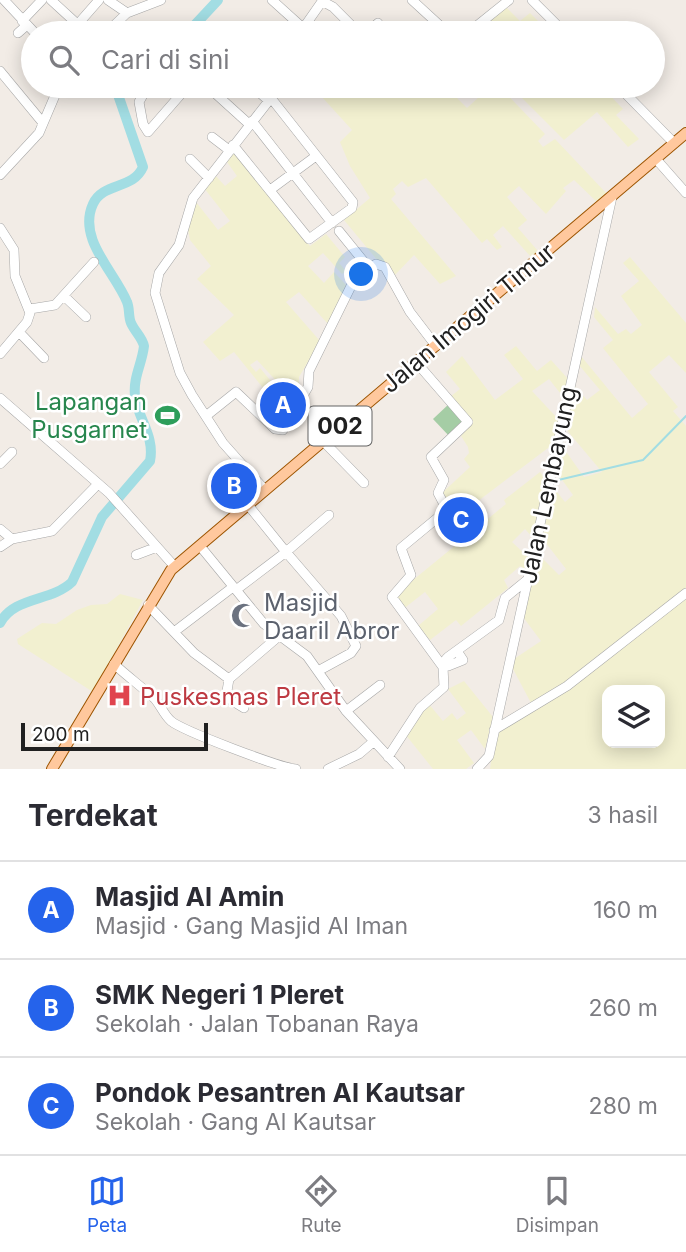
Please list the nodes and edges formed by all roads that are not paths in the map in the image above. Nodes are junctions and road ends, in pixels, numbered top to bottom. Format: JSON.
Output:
{"nodes":[{"id":1,"x":4,"y":0,"type":"edge"},
{"id":2,"x":42,"y":0,"type":"edge"},
{"id":3,"x":51,"y":0,"type":"edge"},
{"id":4,"x":99,"y":0,"type":"edge"},
{"id":5,"x":108,"y":0,"type":"edge"},
{"id":6,"x":161,"y":0,"type":"edge"},
{"id":7,"x":272,"y":0,"type":"edge"},
{"id":8,"x":412,"y":0,"type":"edge"},
{"id":9,"x":509,"y":0,"type":"edge"},
{"id":10,"x":532,"y":0,"type":"edge"},
{"id":11,"x":323,"y":1,"type":"edge"},
{"id":12,"x":149,"y":3,"type":"edge"},
{"id":13,"x":127,"y":13,"type":"junction"},
{"id":14,"x":23,"y":21,"type":"edge"},
{"id":15,"x":26,"y":21,"type":"edge"},
{"id":16,"x":75,"y":21,"type":"edge"},
{"id":17,"x":81,"y":21,"type":"edge"},
{"id":18,"x":119,"y":21,"type":"edge"},
{"id":19,"x":292,"y":21,"type":"edge"},
{"id":20,"x":309,"y":21,"type":"edge"},
{"id":21,"x":347,"y":21,"type":"edge"},
{"id":22,"x":435,"y":21,"type":"edge"},
{"id":23,"x":483,"y":21,"type":"edge"},
{"id":24,"x":553,"y":21,"type":"edge"},
{"id":25,"x":21,"y":29,"type":"edge"},
{"id":26,"x":18,"y":33,"type":"dead end"},
{"id":27,"x":0,"y":71,"type":"edge"},
{"id":28,"x":21,"y":97,"type":"edge"},
{"id":29,"x":22,"y":98,"type":"edge"},
{"id":30,"x":53,"y":98,"type":"edge"},
{"id":31,"x":141,"y":98,"type":"edge"},
{"id":32,"x":178,"y":98,"type":"edge"},
{"id":33,"x":221,"y":98,"type":"edge"},
{"id":34,"x":630,"y":98,"type":"edge"},
{"id":35,"x":270,"y":99,"type":"joint"},
{"id":36,"x":41,"y":121,"type":"junction"},
{"id":37,"x":250,"y":123,"type":"junction"},
{"id":38,"x":686,"y":133,"type":"edge"},
{"id":39,"x":212,"y":136,"type":"dead end"},
{"id":40,"x":674,"y":144,"type":"junction"},
{"id":41,"x":231,"y":147,"type":"junction"},
{"id":42,"x":316,"y":156,"type":"junction"},
{"id":43,"x":190,"y":159,"type":"dead end"},
{"id":44,"x":656,"y":159,"type":"junction"},
{"id":45,"x":293,"y":173,"type":"junction"},
{"id":46,"x":0,"y":175,"type":"edge"},
{"id":47,"x":209,"y":177,"type":"junction"},
{"id":48,"x":270,"y":190,"type":"junction"},
{"id":49,"x":686,"y":193,"type":"edge"},
{"id":50,"x":612,"y":197,"type":"junction"},
{"id":51,"x":332,"y":223,"type":"junction"},
{"id":52,"x":0,"y":229,"type":"edge"},
{"id":53,"x":339,"y":231,"type":"dead end"},
{"id":54,"x":94,"y":262,"type":"dead end"},
{"id":55,"x":369,"y":268,"type":"junction"},
{"id":56,"x":64,"y":296,"type":"junction"},
{"id":57,"x":30,"y":309,"type":"junction"},
{"id":58,"x":86,"y":317,"type":"dead end"},
{"id":59,"x":19,"y":332,"type":"junction"},
{"id":60,"x":436,"y":346,"type":"junction"},
{"id":61,"x":0,"y":354,"type":"edge"},
{"id":62,"x":44,"y":358,"type":"dead end"},
{"id":63,"x":416,"y":362,"type":"junction"},
{"id":64,"x":0,"y":398,"type":"edge"},
{"id":65,"x":206,"y":416,"type":"junction"},
{"id":66,"x":323,"y":440,"type":"junction"},
{"id":67,"x":12,"y":452,"type":"dead end"},
{"id":68,"x":0,"y":464,"type":"edge"},
{"id":69,"x":364,"y":483,"type":"dead end"},
{"id":70,"x":98,"y":484,"type":"junction"},
{"id":71,"x":265,"y":490,"type":"junction"},
{"id":72,"x":248,"y":505,"type":"junction"},
{"id":73,"x":329,"y":516,"type":"dead end"},
{"id":74,"x":0,"y":528,"type":"edge"},
{"id":75,"x":12,"y":539,"type":"junction"},
{"id":76,"x":200,"y":546,"type":"junction"},
{"id":77,"x":0,"y":547,"type":"edge"},
{"id":78,"x":157,"y":547,"type":"junction"},
{"id":79,"x":286,"y":552,"type":"junction"},
{"id":80,"x":136,"y":555,"type":"dead end"},
{"id":81,"x":175,"y":567,"type":"junction"},
{"id":82,"x":527,"y":580,"type":"junction"},
{"id":83,"x":234,"y":589,"type":"junction"},
{"id":84,"x":686,"y":593,"type":"edge"},
{"id":85,"x":148,"y":605,"type":"junction"},
{"id":86,"x":174,"y":632,"type":"junction"},
{"id":87,"x":279,"y":636,"type":"junction"},
{"id":88,"x":457,"y":651,"type":"dead end"},
{"id":89,"x":114,"y":664,"type":"junction"},
{"id":90,"x":318,"y":671,"type":"junction"},
{"id":91,"x":229,"y":678,"type":"junction"},
{"id":92,"x":380,"y":685,"type":"dead end"},
{"id":93,"x":244,"y":708,"type":"dead end"},
{"id":94,"x":346,"y":711,"type":"junction"},
{"id":95,"x":494,"y":730,"type":"junction"},
{"id":96,"x":373,"y":742,"type":"junction"},
{"id":97,"x":388,"y":757,"type":"junction"},
{"id":98,"x":52,"y":769,"type":"edge"},
{"id":99,"x":296,"y":769,"type":"edge"},
{"id":100,"x":328,"y":769,"type":"edge"},
{"id":101,"x":400,"y":769,"type":"edge"},
{"id":102,"x":477,"y":769,"type":"edge"}],
"edges":[{"from":1,"to":14,"type":"street"},
{"from":2,"to":15,"type":"street"},
{"from":3,"to":16,"type":"street"},
{"from":4,"to":17,"type":"street"},
{"from":5,"to":13,"type":"street"},
{"from":6,"to":12,"type":"street"},
{"from":7,"to":19,"type":"street"},
{"from":8,"to":22,"type":"street"},
{"from":9,"to":23,"type":"street"},
{"from":10,"to":24,"type":"street"},
{"from":11,"to":20,"type":"street"},
{"from":11,"to":21,"type":"street"},
{"from":12,"to":13,"type":"street"},
{"from":13,"to":18,"type":"street"},
{"from":25,"to":26,"type":"street"},
{"from":27,"to":28,"type":"street"},
{"from":29,"to":36,"type":"street"},
{"from":30,"to":36,"type":"street"},
{"from":31,"to":32,"type":"street"},
{"from":33,"to":37,"type":"street"},
{"from":34,"to":40,"type":"street"},
{"from":35,"to":37,"type":"street"},
{"from":35,"to":42,"type":"street"},
{"from":36,"to":46,"type":"street"},
{"from":37,"to":41,"type":"street"},
{"from":37,"to":45,"type":"street"},
{"from":38,"to":40,"type":"main road","name":"Jalan Imogiri Timur","number":"002"},
{"from":39,"to":41,"type":"street"},
{"from":40,"to":44,"type":"main road","name":"Jalan Imogiri Timur","number":"002"},
{"from":41,"to":47,"type":"street"},
{"from":41,"to":48,"type":"street"},
{"from":42,"to":45,"type":"street"},
{"from":42,"to":51,"type":"street"},
{"from":43,"to":47,"type":"street"},
{"from":44,"to":49,"type":"street"},
{"from":44,"to":50,"type":"main road","name":"Jalan Imogiri Timur","number":"002"},
{"from":45,"to":48,"type":"street"},
{"from":45,"to":51,"type":"street"},
{"from":47,"to":65,"type":"street"},
{"from":48,"to":51,"type":"street"},
{"from":50,"to":60,"type":"main road","name":"Jalan Imogiri Timur","number":"002"},
{"from":50,"to":82,"type":"street","name":"Jalan Lembayung"},
{"from":52,"to":57,"type":"street"},
{"from":53,"to":55,"type":"street"},
{"from":54,"to":56,"type":"street"},
{"from":55,"to":60,"type":"street"},
{"from":55,"to":65,"type":"street"},
{"from":56,"to":57,"type":"street"},
{"from":56,"to":58,"type":"street"},
{"from":57,"to":59,"type":"street"},
{"from":59,"to":61,"type":"street"},
{"from":59,"to":62,"type":"street"},
{"from":60,"to":63,"type":"main road","name":"Jalan Imogiri Timur","number":"002"},
{"from":63,"to":66,"type":"main road","name":"Jalan Imogiri Timur","number":"002"},
{"from":63,"to":97,"type":"street"},
{"from":64,"to":70,"type":"street"},
{"from":65,"to":71,"type":"street"},
{"from":66,"to":69,"type":"street"},
{"from":66,"to":71,"type":"main road","name":"Jalan Imogiri Timur","number":"002"},
{"from":67,"to":68,"type":"street"},
{"from":70,"to":75,"type":"street"},
{"from":70,"to":78,"type":"street"},
{"from":71,"to":72,"type":"main road","name":"Jalan Imogiri Timur","number":"002"},
{"from":72,"to":76,"type":"main road","name":"Jalan Imogiri Timur","number":"002"},
{"from":72,"to":79,"type":"street"},
{"from":73,"to":79,"type":"street"},
{"from":74,"to":75,"type":"street"},
{"from":75,"to":77,"type":"street"},
{"from":76,"to":81,"type":"main road","name":"Jalan Imogiri Timur","number":"002"},
{"from":76,"to":83,"type":"street"},
{"from":78,"to":80,"type":"street"},
{"from":78,"to":81,"type":"street"},
{"from":79,"to":83,"type":"street"},
{"from":79,"to":90,"type":"street"},
{"from":81,"to":85,"type":"main road","name":"Jalan Imogiri Timur","number":"002"},
{"from":82,"to":88,"type":"street"},
{"from":82,"to":95,"type":"street","name":"Jalan Lembayung"},
{"from":83,"to":86,"type":"street"},
{"from":83,"to":87,"type":"street"},
{"from":84,"to":95,"type":"street"},
{"from":85,"to":86,"type":"street"},
{"from":85,"to":89,"type":"main road","name":"Jalan Imogiri Timur","number":"002"},
{"from":86,"to":91,"type":"street"},
{"from":87,"to":90,"type":"street"},
{"from":87,"to":91,"type":"street"},
{"from":89,"to":98,"type":"main road","name":"Jalan Imogiri Timur","number":"002"},
{"from":89,"to":99,"type":"street"},
{"from":90,"to":94,"type":"street"},
{"from":91,"to":93,"type":"street"},
{"from":92,"to":94,"type":"street"},
{"from":94,"to":96,"type":"street"},
{"from":95,"to":102,"type":"street","name":"Jalan Lembayung"},
{"from":96,"to":97,"type":"street"},
{"from":96,"to":100,"type":"street"},
{"from":97,"to":101,"type":"street"}]}
